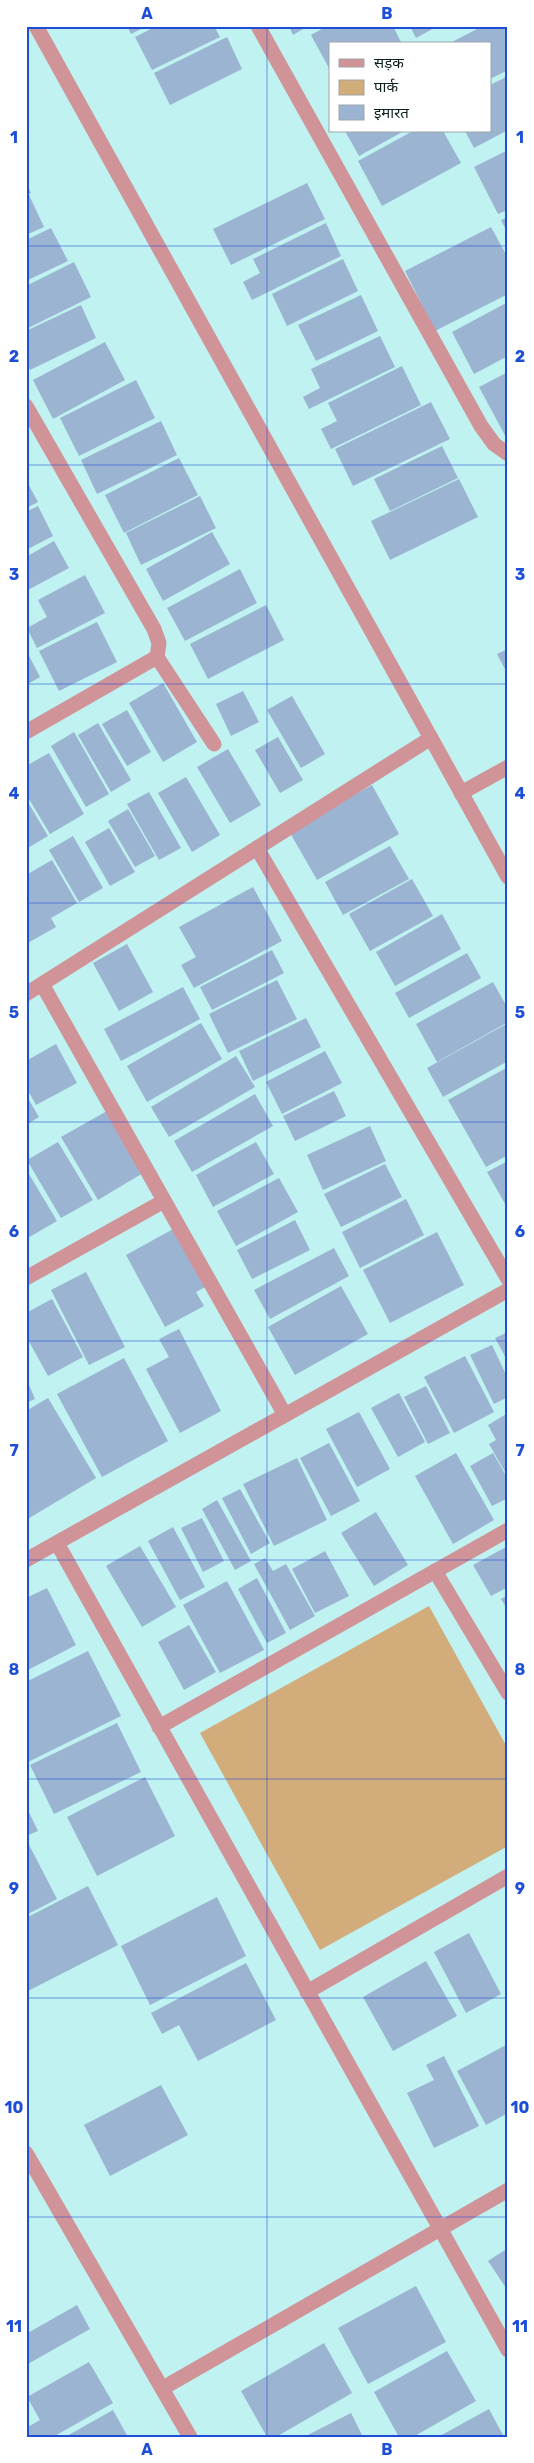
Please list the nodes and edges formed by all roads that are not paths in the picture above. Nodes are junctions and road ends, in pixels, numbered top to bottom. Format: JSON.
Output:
{"nodes":[{"id":1,"x":36,"y":26,"type":"edge"},
{"id":2,"x":258,"y":26,"type":"edge"},
{"id":3,"x":26,"y":406,"type":"edge"},
{"id":4,"x":508,"y":454,"type":"edge"},
{"id":5,"x":158,"y":657,"type":"junction"},
{"id":6,"x":26,"y":732,"type":"edge"},
{"id":7,"x":431,"y":738,"type":"junction"},
{"id":8,"x":214,"y":744,"type":"dead end"},
{"id":9,"x":508,"y":767,"type":"edge"},
{"id":10,"x":461,"y":793,"type":"junction"},
{"id":11,"x":258,"y":848,"type":"junction"},
{"id":12,"x":508,"y":877,"type":"edge"},
{"id":13,"x":42,"y":984,"type":"junction"},
{"id":14,"x":26,"y":994,"type":"edge"},
{"id":15,"x":164,"y":1201,"type":"junction"},
{"id":16,"x":26,"y":1278,"type":"edge"},
{"id":17,"x":508,"y":1279,"type":"edge"},
{"id":18,"x":508,"y":1290,"type":"edge"},
{"id":19,"x":285,"y":1415,"type":"junction"},
{"id":20,"x":508,"y":1530,"type":"edge"},
{"id":21,"x":56,"y":1543,"type":"junction"},
{"id":22,"x":26,"y":1560,"type":"edge"},
{"id":23,"x":435,"y":1571,"type":"junction"},
{"id":24,"x":508,"y":1693,"type":"edge"},
{"id":25,"x":159,"y":1727,"type":"junction"},
{"id":26,"x":508,"y":1876,"type":"edge"},
{"id":27,"x":307,"y":1992,"type":"junction"},
{"id":28,"x":26,"y":2153,"type":"edge"},
{"id":29,"x":508,"y":2190,"type":"edge"},
{"id":30,"x":440,"y":2228,"type":"junction"},
{"id":31,"x":508,"y":2350,"type":"edge"},
{"id":32,"x":163,"y":2388,"type":"junction"},
{"id":33,"x":190,"y":2437,"type":"edge"}],
"edges":[{"from":1,"to":7,"type":"street"},
{"from":2,"to":4,"type":"street"},
{"from":3,"to":5,"type":"street"},
{"from":5,"to":6,"type":"street"},
{"from":5,"to":8,"type":"street"},
{"from":7,"to":10,"type":"street"},
{"from":7,"to":11,"type":"street"},
{"from":9,"to":10,"type":"street"},
{"from":10,"to":12,"type":"street"},
{"from":11,"to":13,"type":"street"},
{"from":11,"to":17,"type":"street"},
{"from":13,"to":14,"type":"street"},
{"from":13,"to":15,"type":"street"},
{"from":15,"to":16,"type":"street"},
{"from":15,"to":19,"type":"street"},
{"from":18,"to":19,"type":"street"},
{"from":19,"to":21,"type":"street"},
{"from":20,"to":23,"type":"street"},
{"from":21,"to":22,"type":"street"},
{"from":21,"to":25,"type":"street"},
{"from":23,"to":24,"type":"street"},
{"from":23,"to":25,"type":"street"},
{"from":25,"to":27,"type":"street"},
{"from":26,"to":27,"type":"street"},
{"from":27,"to":30,"type":"street"},
{"from":28,"to":32,"type":"street"},
{"from":29,"to":30,"type":"street"},
{"from":30,"to":31,"type":"street"},
{"from":30,"to":32,"type":"street"},
{"from":32,"to":33,"type":"street"}]}
